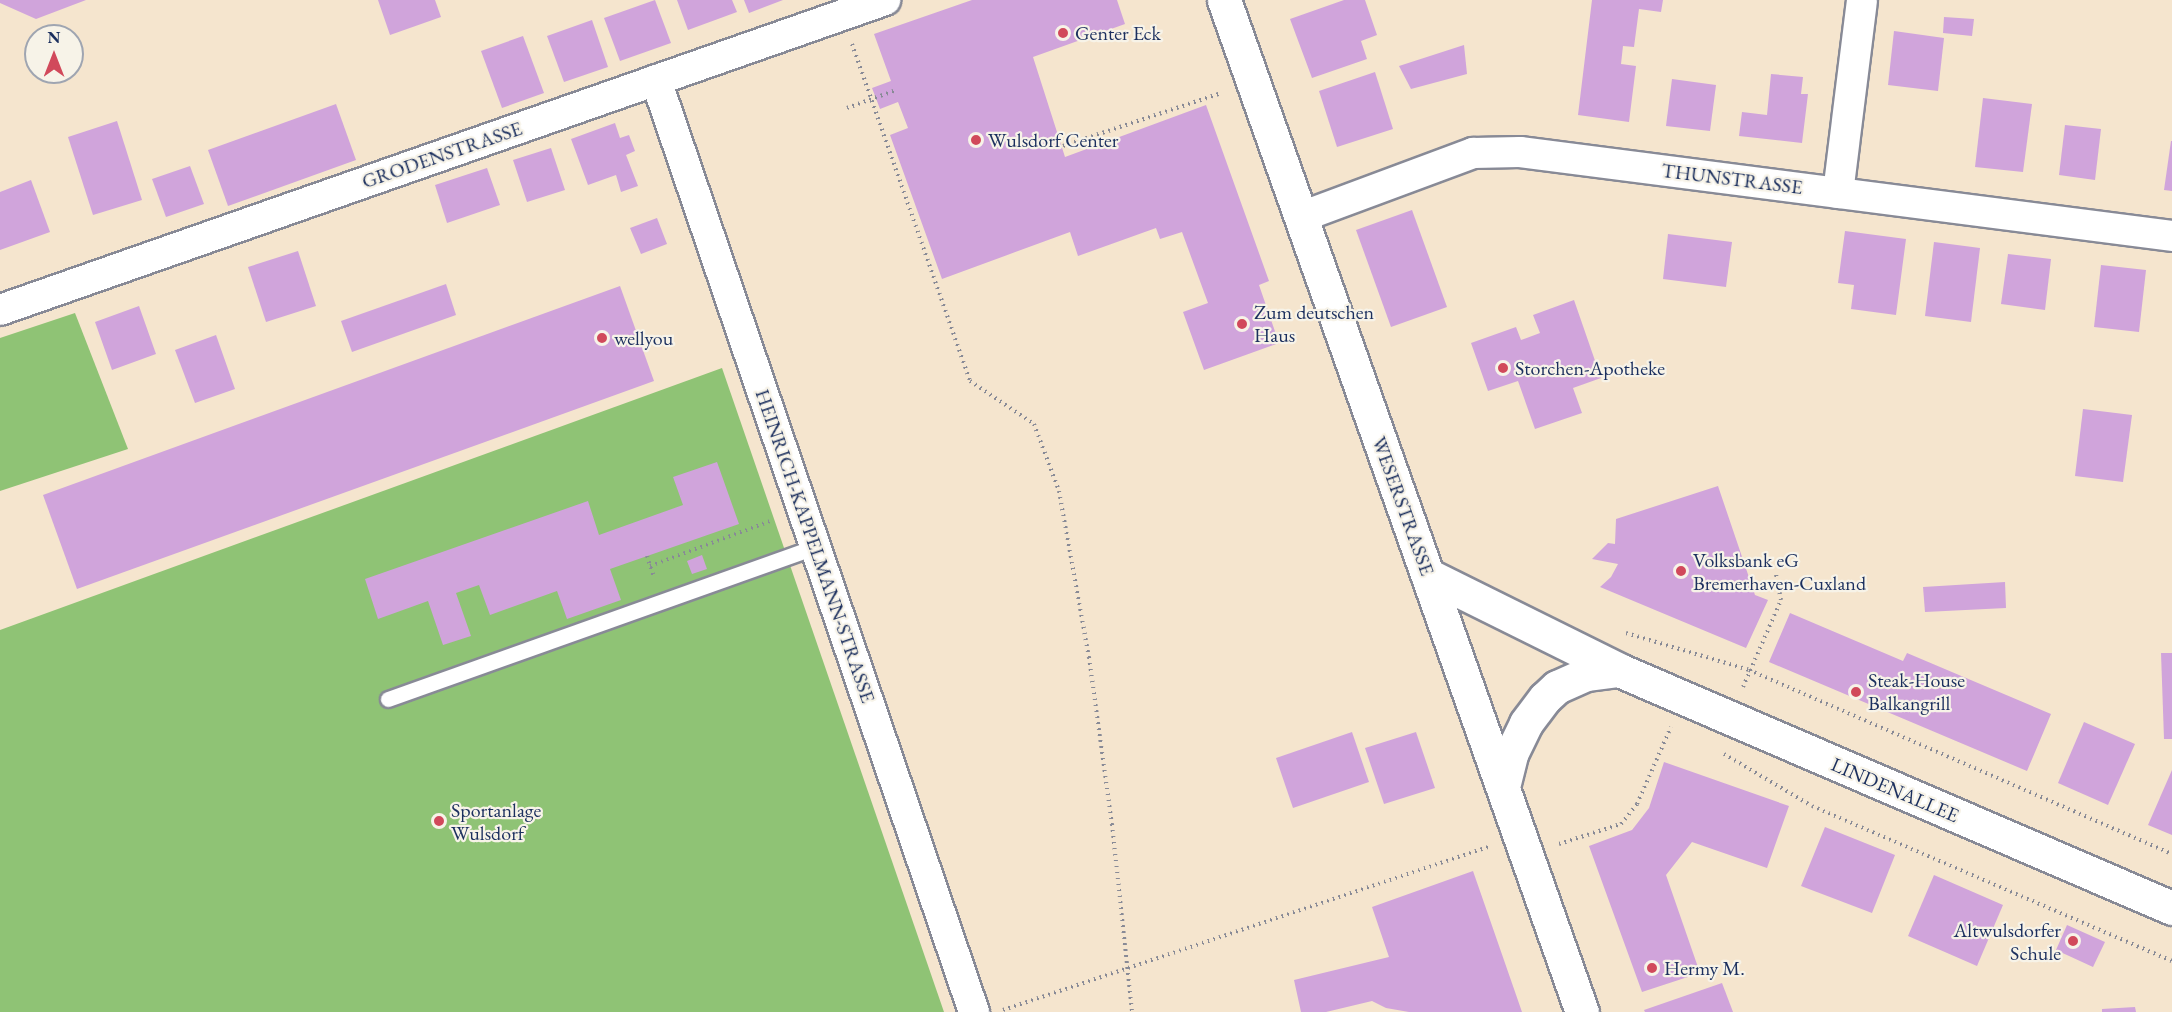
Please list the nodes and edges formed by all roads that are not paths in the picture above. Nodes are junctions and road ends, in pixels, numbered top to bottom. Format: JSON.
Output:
{"nodes":[{"id":1,"x":885,"y":0,"type":"edge"},
{"id":2,"x":1224,"y":0,"type":"edge"},
{"id":3,"x":1862,"y":0,"type":"edge"},
{"id":4,"x":656,"y":80,"type":"junction"},
{"id":5,"x":1838,"y":193,"type":"junction"},
{"id":6,"x":1301,"y":217,"type":"junction"},
{"id":7,"x":2172,"y":236,"type":"edge"},
{"id":8,"x":0,"y":310,"type":"edge"},
{"id":9,"x":816,"y":547,"type":"junction"},
{"id":10,"x":1428,"y":575,"type":"junction"},
{"id":11,"x":1619,"y":670,"type":"junction"},
{"id":12,"x":388,"y":699,"type":"dead end"},
{"id":13,"x":1503,"y":787,"type":"junction"},
{"id":14,"x":2172,"y":909,"type":"edge"},
{"id":15,"x":975,"y":1012,"type":"edge"},
{"id":16,"x":1582,"y":1012,"type":"edge"}],
"edges":[{"from":1,"to":4,"type":"street","name":"GRODENSTRASSE"},
{"from":2,"to":6,"type":"main road","name":"WESERSTRASSE"},
{"from":3,"to":5,"type":"street"},
{"from":4,"to":8,"type":"street","name":"GRODENSTRASSE"},
{"from":4,"to":9,"type":"street","name":"HEINRICH-KAPPELMANN-STRASSE"},
{"from":5,"to":6,"type":"street","name":"THUNSTRASSE"},
{"from":5,"to":7,"type":"street","name":"THUNSTRASSE"},
{"from":6,"to":10,"type":"main road","name":"WESERSTRASSE"},
{"from":9,"to":12,"type":"lane"},
{"from":9,"to":15,"type":"street","name":"HEINRICH-KAPPELMANN-STRASSE"},
{"from":10,"to":11,"type":"main road","name":"LINDENALLEE"},
{"from":10,"to":13,"type":"main road","name":"WESERSTRASSE"},
{"from":11,"to":13,"type":"main road"},
{"from":11,"to":14,"type":"main road","name":"LINDENALLEE"},
{"from":13,"to":16,"type":"main road","name":"WESERSTRASSE"}]}
